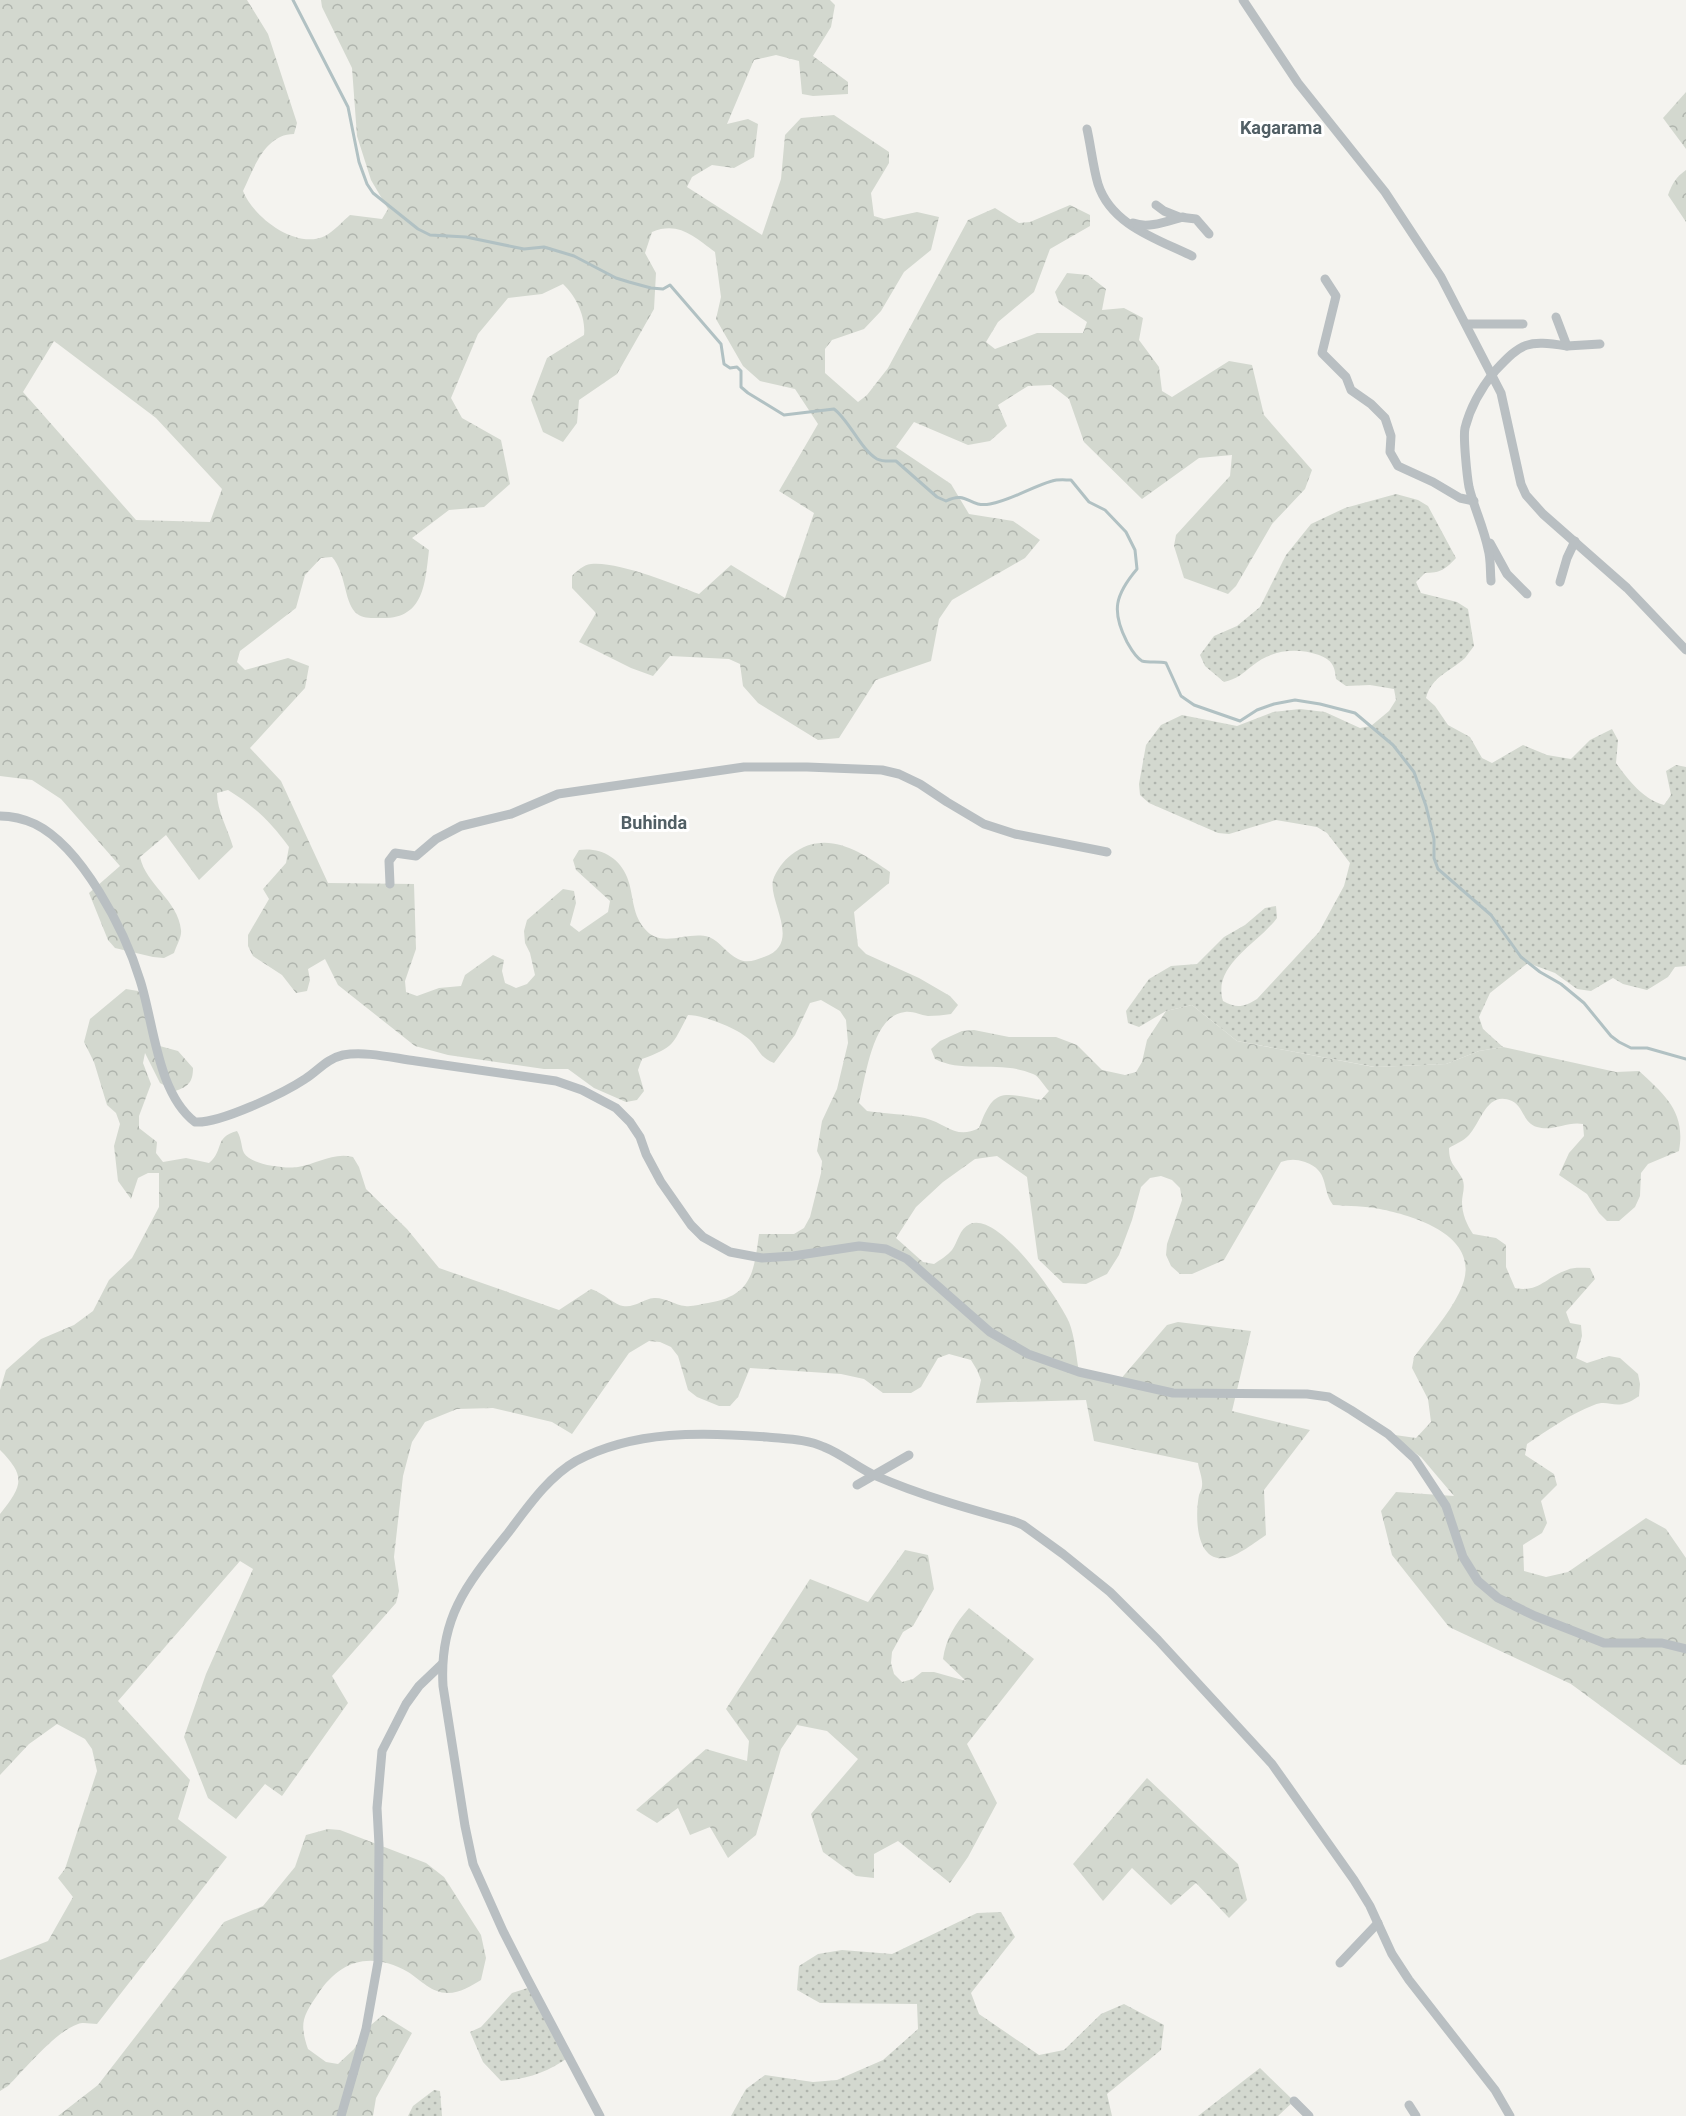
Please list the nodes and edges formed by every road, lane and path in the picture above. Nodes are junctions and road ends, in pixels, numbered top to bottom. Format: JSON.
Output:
{"nodes":[{"id":1,"x":1243,"y":0,"type":"edge"},
{"id":2,"x":1087,"y":129,"type":"dead end"},
{"id":3,"x":1156,"y":205,"type":"dead end"},
{"id":4,"x":1183,"y":217,"type":"junction"},
{"id":5,"x":1121,"y":219,"type":"junction"},
{"id":6,"x":1209,"y":234,"type":"dead end"},
{"id":7,"x":1192,"y":256,"type":"dead end"},
{"id":8,"x":1325,"y":279,"type":"dead end"},
{"id":9,"x":1556,"y":317,"type":"dead end"},
{"id":10,"x":1467,"y":324,"type":"junction"},
{"id":11,"x":1523,"y":324,"type":"dead end"},
{"id":12,"x":1600,"y":344,"type":"dead end"},
{"id":13,"x":1567,"y":346,"type":"junction"},
{"id":14,"x":1492,"y":375,"type":"junction"},
{"id":15,"x":1474,"y":501,"type":"junction"},
{"id":16,"x":1485,"y":533,"type":"junction"},
{"id":17,"x":1575,"y":541,"type":"junction"},
{"id":18,"x":1491,"y":580,"type":"dead end"},
{"id":19,"x":1560,"y":582,"type":"dead end"},
{"id":20,"x":1527,"y":594,"type":"dead end"},
{"id":21,"x":1686,"y":651,"type":"edge"},
{"id":22,"x":0,"y":816,"type":"edge"},
{"id":23,"x":1107,"y":852,"type":"dead end"},
{"id":24,"x":390,"y":884,"type":"dead end"},
{"id":25,"x":909,"y":1455,"type":"dead end"},
{"id":26,"x":875,"y":1475,"type":"junction"},
{"id":27,"x":857,"y":1485,"type":"dead end"},
{"id":28,"x":1686,"y":1649,"type":"edge"},
{"id":29,"x":442,"y":1664,"type":"junction"},
{"id":30,"x":1378,"y":1923,"type":"junction"},
{"id":31,"x":1340,"y":1963,"type":"dead end"},
{"id":32,"x":1294,"y":2101,"type":"dead end"},
{"id":33,"x":1409,"y":2105,"type":"dead end"},
{"id":34,"x":341,"y":2116,"type":"edge"},
{"id":35,"x":600,"y":2116,"type":"edge"},
{"id":36,"x":1309,"y":2116,"type":"edge"},
{"id":37,"x":1416,"y":2116,"type":"edge"},
{"id":38,"x":1510,"y":2116,"type":"edge"}],
"edges":[{"from":1,"to":10,"type":"street"},
{"from":2,"to":5,"type":"street"},
{"from":3,"to":4,"type":"street"},
{"from":4,"to":5,"type":"street"},
{"from":4,"to":6,"type":"street"},
{"from":5,"to":7,"type":"street"},
{"from":8,"to":15,"type":"street"},
{"from":9,"to":13,"type":"street"},
{"from":10,"to":11,"type":"street"},
{"from":10,"to":14,"type":"street"},
{"from":12,"to":13,"type":"street"},
{"from":13,"to":14,"type":"street"},
{"from":14,"to":15,"type":"street"},
{"from":14,"to":17,"type":"street"},
{"from":15,"to":16,"type":"street"},
{"from":16,"to":18,"type":"street"},
{"from":16,"to":20,"type":"street"},
{"from":17,"to":19,"type":"street"},
{"from":17,"to":21,"type":"street"},
{"from":22,"to":28,"type":"street"},
{"from":23,"to":24,"type":"street"},
{"from":25,"to":26,"type":"street"},
{"from":26,"to":27,"type":"street"},
{"from":26,"to":29,"type":"street"},
{"from":26,"to":30,"type":"street"},
{"from":29,"to":34,"type":"street"},
{"from":29,"to":35,"type":"street"},
{"from":30,"to":31,"type":"street"},
{"from":30,"to":38,"type":"street"},
{"from":32,"to":36,"type":"street"},
{"from":33,"to":37,"type":"street"}]}
